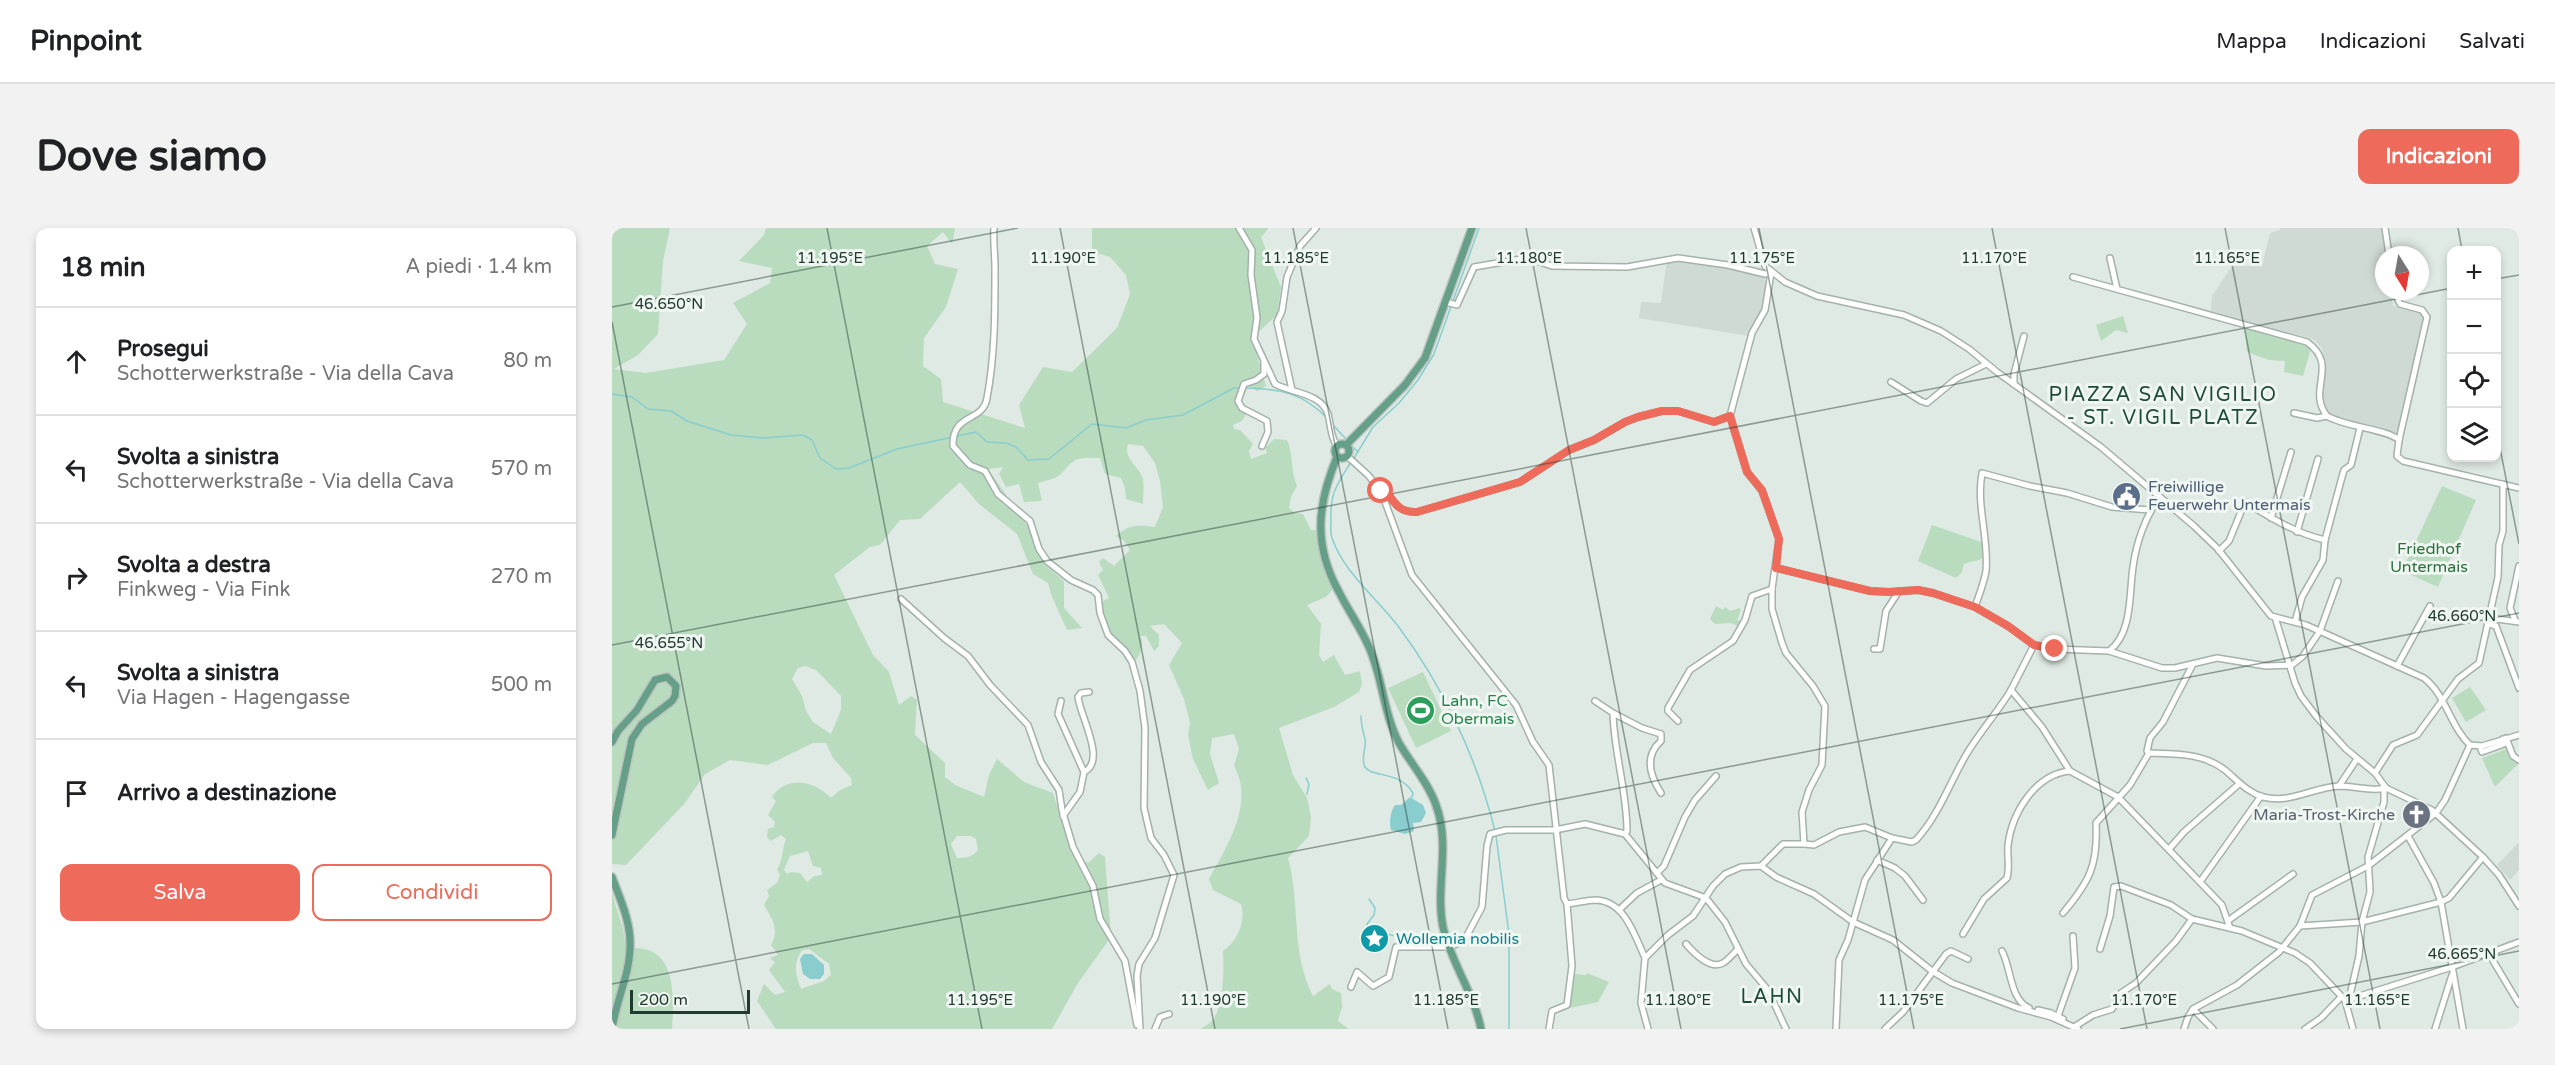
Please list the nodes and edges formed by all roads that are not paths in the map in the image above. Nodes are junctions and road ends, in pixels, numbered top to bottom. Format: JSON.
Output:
{"nodes":[{"id":1,"x":994,"y":228,"type":"edge"},
{"id":2,"x":1239,"y":228,"type":"edge"},
{"id":3,"x":1316,"y":228,"type":"edge"},
{"id":4,"x":1472,"y":228,"type":"edge"},
{"id":5,"x":1754,"y":228,"type":"edge"},
{"id":6,"x":2385,"y":228,"type":"edge"},
{"id":7,"x":2388,"y":246,"type":"edge"},
{"id":8,"x":2110,"y":258,"type":"dead end"},
{"id":9,"x":1771,"y":273,"type":"junction"},
{"id":10,"x":2073,"y":277,"type":"dead end"},
{"id":11,"x":2117,"y":289,"type":"junction"},
{"id":12,"x":2398,"y":300,"type":"edge"},
{"id":13,"x":1447,"y":302,"type":"junction"},
{"id":14,"x":2024,"y":336,"type":"dead end"},
{"id":15,"x":1265,"y":361,"type":"junction"},
{"id":16,"x":1986,"y":364,"type":"junction"},
{"id":17,"x":1892,"y":382,"type":"dead end"},
{"id":18,"x":2014,"y":382,"type":"junction"},
{"id":19,"x":1292,"y":390,"type":"junction"},
{"id":20,"x":2294,"y":413,"type":"dead end"},
{"id":21,"x":1730,"y":416,"type":"junction"},
{"id":22,"x":2327,"y":416,"type":"junction"},
{"id":23,"x":2360,"y":428,"type":"junction"},
{"id":24,"x":2399,"y":440,"type":"junction"},
{"id":25,"x":1348,"y":443,"type":"junction"},
{"id":26,"x":1262,"y":446,"type":"dead end"},
{"id":27,"x":1337,"y":446,"type":"junction"},
{"id":28,"x":2291,"y":452,"type":"dead end"},
{"id":29,"x":1337,"y":457,"type":"junction"},
{"id":30,"x":1351,"y":459,"type":"junction"},
{"id":31,"x":2318,"y":459,"type":"dead end"},
{"id":32,"x":2503,"y":484,"type":"junction"},
{"id":33,"x":2519,"y":488,"type":"edge"},
{"id":34,"x":1381,"y":491,"type":"junction"},
{"id":35,"x":2159,"y":498,"type":"junction"},
{"id":36,"x":2150,"y":510,"type":"junction"},
{"id":37,"x":2271,"y":518,"type":"junction"},
{"id":38,"x":2297,"y":532,"type":"junction"},
{"id":39,"x":2325,"y":540,"type":"junction"},
{"id":40,"x":2219,"y":551,"type":"junction"},
{"id":41,"x":2519,"y":566,"type":"edge"},
{"id":42,"x":1776,"y":568,"type":"junction"},
{"id":43,"x":2338,"y":581,"type":"dead end"},
{"id":44,"x":1772,"y":589,"type":"junction"},
{"id":45,"x":1899,"y":591,"type":"junction"},
{"id":46,"x":901,"y":599,"type":"dead end"},
{"id":47,"x":2430,"y":606,"type":"dead end"},
{"id":48,"x":1975,"y":607,"type":"junction"},
{"id":49,"x":2275,"y":617,"type":"junction"},
{"id":50,"x":2489,"y":621,"type":"junction"},
{"id":51,"x":2517,"y":621,"type":"edge"},
{"id":52,"x":2295,"y":622,"type":"junction"},
{"id":53,"x":2320,"y":631,"type":"junction"},
{"id":54,"x":2034,"y":645,"type":"junction"},
{"id":55,"x":1874,"y":649,"type":"dead end"},
{"id":56,"x":2109,"y":651,"type":"junction"},
{"id":57,"x":2289,"y":665,"type":"junction"},
{"id":58,"x":2192,"y":666,"type":"junction"},
{"id":59,"x":2397,"y":666,"type":"junction"},
{"id":60,"x":2519,"y":688,"type":"edge"},
{"id":61,"x":2011,"y":690,"type":"junction"},
{"id":62,"x":1089,"y":692,"type":"dead end"},
{"id":63,"x":2442,"y":699,"type":"junction"},
{"id":64,"x":1061,"y":701,"type":"dead end"},
{"id":65,"x":1595,"y":701,"type":"dead end"},
{"id":66,"x":1613,"y":713,"type":"junction"},
{"id":67,"x":1678,"y":721,"type":"dead end"},
{"id":68,"x":2519,"y":733,"type":"edge"},
{"id":69,"x":2505,"y":738,"type":"junction"},
{"id":70,"x":612,"y":742,"type":"edge"},
{"id":71,"x":2470,"y":746,"type":"junction"},
{"id":72,"x":2149,"y":753,"type":"junction"},
{"id":73,"x":2357,"y":759,"type":"junction"},
{"id":74,"x":2519,"y":760,"type":"edge"},
{"id":75,"x":2070,"y":771,"type":"junction"},
{"id":76,"x":1084,"y":772,"type":"junction"},
{"id":77,"x":2375,"y":773,"type":"junction"},
{"id":78,"x":1716,"y":776,"type":"dead end"},
{"id":79,"x":2239,"y":784,"type":"junction"},
{"id":80,"x":2339,"y":786,"type":"junction"},
{"id":81,"x":2385,"y":788,"type":"junction"},
{"id":82,"x":1661,"y":793,"type":"dead end"},
{"id":83,"x":2261,"y":796,"type":"junction"},
{"id":84,"x":2118,"y":797,"type":"junction"},
{"id":85,"x":2436,"y":813,"type":"junction"},
{"id":86,"x":1063,"y":816,"type":"junction"},
{"id":87,"x":1555,"y":830,"type":"junction"},
{"id":88,"x":1625,"y":834,"type":"junction"},
{"id":89,"x":612,"y":835,"type":"edge"},
{"id":90,"x":2408,"y":836,"type":"junction"},
{"id":91,"x":1892,"y":838,"type":"junction"},
{"id":92,"x":1804,"y":844,"type":"junction"},
{"id":93,"x":2170,"y":848,"type":"junction"},
{"id":94,"x":2483,"y":857,"type":"junction"},
{"id":95,"x":1877,"y":860,"type":"junction"},
{"id":96,"x":1761,"y":866,"type":"junction"},
{"id":97,"x":2368,"y":866,"type":"junction"},
{"id":98,"x":1657,"y":873,"type":"junction"},
{"id":99,"x":2293,"y":874,"type":"dead end"},
{"id":100,"x":612,"y":878,"type":"edge"},
{"id":101,"x":1661,"y":880,"type":"junction"},
{"id":102,"x":2200,"y":882,"type":"junction"},
{"id":103,"x":1706,"y":898,"type":"junction"},
{"id":104,"x":1923,"y":900,"type":"dead end"},
{"id":105,"x":2442,"y":902,"type":"junction"},
{"id":106,"x":1568,"y":904,"type":"junction"},
{"id":107,"x":2519,"y":906,"type":"edge"},
{"id":108,"x":1619,"y":910,"type":"junction"},
{"id":109,"x":2063,"y":913,"type":"dead end"},
{"id":110,"x":2192,"y":919,"type":"junction"},
{"id":111,"x":2229,"y":920,"type":"junction"},
{"id":112,"x":1853,"y":922,"type":"junction"},
{"id":113,"x":2362,"y":922,"type":"junction"},
{"id":114,"x":2300,"y":926,"type":"junction"},
{"id":115,"x":2230,"y":928,"type":"junction"},
{"id":116,"x":1963,"y":934,"type":"dead end"},
{"id":117,"x":2073,"y":936,"type":"dead end"},
{"id":118,"x":2519,"y":942,"type":"edge"},
{"id":119,"x":1686,"y":944,"type":"dead end"},
{"id":120,"x":1449,"y":947,"type":"junction"},
{"id":121,"x":2284,"y":947,"type":"junction"},
{"id":122,"x":1737,"y":950,"type":"junction"},
{"id":123,"x":2100,"y":950,"type":"dead end"},
{"id":124,"x":2002,"y":951,"type":"dead end"},
{"id":125,"x":2489,"y":954,"type":"junction"},
{"id":126,"x":1645,"y":958,"type":"junction"},
{"id":127,"x":1968,"y":959,"type":"dead end"},
{"id":128,"x":2452,"y":967,"type":"junction"},
{"id":129,"x":1932,"y":971,"type":"junction"},
{"id":130,"x":2453,"y":974,"type":"junction"},
{"id":131,"x":1351,"y":987,"type":"dead end"},
{"id":132,"x":2343,"y":998,"type":"junction"},
{"id":133,"x":2519,"y":1004,"type":"edge"},
{"id":134,"x":2193,"y":1009,"type":"junction"},
{"id":135,"x":1169,"y":1014,"type":"dead end"},
{"id":136,"x":2058,"y":1016,"type":"junction"},
{"id":137,"x":2074,"y":1027,"type":"edge"},
{"id":138,"x":612,"y":1029,"type":"edge"},
{"id":139,"x":1140,"y":1029,"type":"edge"},
{"id":140,"x":1155,"y":1029,"type":"edge"},
{"id":141,"x":1481,"y":1029,"type":"edge"},
{"id":142,"x":1550,"y":1029,"type":"edge"},
{"id":143,"x":1648,"y":1029,"type":"edge"},
{"id":144,"x":1786,"y":1029,"type":"edge"},
{"id":145,"x":1836,"y":1029,"type":"edge"},
{"id":146,"x":1885,"y":1029,"type":"edge"},
{"id":147,"x":2184,"y":1029,"type":"edge"},
{"id":148,"x":2213,"y":1029,"type":"edge"},
{"id":149,"x":2305,"y":1029,"type":"edge"},
{"id":150,"x":2353,"y":1029,"type":"edge"},
{"id":151,"x":2434,"y":1029,"type":"edge"},
{"id":152,"x":2463,"y":1029,"type":"edge"}],
"edges":[{"from":1,"to":139,"type":"street"},
{"from":2,"to":15,"type":"street"},
{"from":3,"to":19,"type":"street"},
{"from":4,"to":13,"type":"main road"},
{"from":5,"to":9,"type":"street"},
{"from":6,"to":7,"type":"street"},
{"from":8,"to":11,"type":"street"},
{"from":9,"to":13,"type":"street"},
{"from":9,"to":16,"type":"street"},
{"from":9,"to":21,"type":"street"},
{"from":10,"to":11,"type":"street"},
{"from":11,"to":22,"type":"street"},
{"from":12,"to":24,"type":"street"},
{"from":13,"to":25,"type":"main road"},
{"from":14,"to":18,"type":"street"},
{"from":15,"to":19,"type":"street"},
{"from":15,"to":26,"type":"street"},
{"from":16,"to":17,"type":"street"},
{"from":16,"to":18,"type":"street"},
{"from":18,"to":35,"type":"street"},
{"from":19,"to":27,"type":"street"},
{"from":20,"to":22,"type":"street"},
{"from":21,"to":34,"type":"street"},
{"from":21,"to":42,"type":"street"},
{"from":22,"to":23,"type":"street"},
{"from":23,"to":24,"type":"street"},
{"from":23,"to":39,"type":"street"},
{"from":24,"to":32,"type":"street"},
{"from":25,"to":27,"type":"main road"},
{"from":25,"to":30,"type":"main road"},
{"from":27,"to":29,"type":"main road"},
{"from":28,"to":37,"type":"street"},
{"from":29,"to":30,"type":"main road"},
{"from":29,"to":120,"type":"main road"},
{"from":30,"to":34,"type":"street"},
{"from":31,"to":38,"type":"street"},
{"from":32,"to":33,"type":"street"},
{"from":32,"to":50,"type":"street"},
{"from":34,"to":87,"type":"street"},
{"from":35,"to":36,"type":"street"},
{"from":35,"to":40,"type":"street"},
{"from":36,"to":48,"type":"street"},
{"from":36,"to":56,"type":"street"},
{"from":37,"to":38,"type":"street"},
{"from":37,"to":40,"type":"street"},
{"from":38,"to":39,"type":"street"},
{"from":39,"to":52,"type":"street"},
{"from":40,"to":49,"type":"street"},
{"from":41,"to":51,"type":"street"},
{"from":42,"to":44,"type":"street"},
{"from":42,"to":45,"type":"street"},
{"from":43,"to":53,"type":"street"},
{"from":44,"to":67,"type":"street"},
{"from":44,"to":92,"type":"street"},
{"from":45,"to":48,"type":"street"},
{"from":45,"to":55,"type":"street"},
{"from":46,"to":86,"type":"street"},
{"from":47,"to":59,"type":"street"},
{"from":48,"to":54,"type":"street"},
{"from":49,"to":52,"type":"street"},
{"from":49,"to":57,"type":"street"},
{"from":50,"to":51,"type":"street"},
{"from":50,"to":60,"type":"street"},
{"from":50,"to":63,"type":"street"},
{"from":52,"to":53,"type":"street"},
{"from":53,"to":57,"type":"street"},
{"from":53,"to":59,"type":"street"},
{"from":54,"to":56,"type":"street"},
{"from":54,"to":61,"type":"street"},
{"from":56,"to":58,"type":"street"},
{"from":57,"to":58,"type":"street"},
{"from":57,"to":73,"type":"street"},
{"from":58,"to":72,"type":"street"},
{"from":59,"to":63,"type":"street"},
{"from":61,"to":75,"type":"street"},
{"from":61,"to":91,"type":"street"},
{"from":62,"to":76,"type":"street"},
{"from":63,"to":71,"type":"street"},
{"from":63,"to":77,"type":"street"},
{"from":64,"to":76,"type":"street"},
{"from":65,"to":66,"type":"street"},
{"from":66,"to":82,"type":"street"},
{"from":66,"to":88,"type":"street"},
{"from":68,"to":69,"type":"street"},
{"from":69,"to":71,"type":"street"},
{"from":69,"to":74,"type":"street"},
{"from":70,"to":89,"type":"main road"},
{"from":71,"to":85,"type":"street"},
{"from":72,"to":79,"type":"street"},
{"from":72,"to":84,"type":"street"},
{"from":73,"to":77,"type":"street"},
{"from":73,"to":80,"type":"street"},
{"from":75,"to":84,"type":"street"},
{"from":75,"to":116,"type":"street"},
{"from":76,"to":86,"type":"street"},
{"from":77,"to":81,"type":"street"},
{"from":78,"to":98,"type":"street"},
{"from":79,"to":83,"type":"street"},
{"from":79,"to":93,"type":"street"},
{"from":80,"to":81,"type":"street"},
{"from":80,"to":83,"type":"street"},
{"from":81,"to":85,"type":"street"},
{"from":81,"to":97,"type":"street"},
{"from":83,"to":102,"type":"street"},
{"from":84,"to":93,"type":"street"},
{"from":84,"to":109,"type":"street"},
{"from":85,"to":90,"type":"street"},
{"from":85,"to":94,"type":"street"},
{"from":86,"to":139,"type":"street"},
{"from":87,"to":88,"type":"street"},
{"from":87,"to":106,"type":"street"},
{"from":87,"to":120,"type":"street"},
{"from":88,"to":98,"type":"street"},
{"from":90,"to":97,"type":"street"},
{"from":90,"to":105,"type":"street"},
{"from":91,"to":92,"type":"street"},
{"from":91,"to":95,"type":"street"},
{"from":92,"to":96,"type":"street"},
{"from":93,"to":102,"type":"street"},
{"from":94,"to":105,"type":"street"},
{"from":94,"to":107,"type":"street"},
{"from":95,"to":104,"type":"street"},
{"from":95,"to":112,"type":"street"},
{"from":96,"to":103,"type":"street"},
{"from":96,"to":112,"type":"street"},
{"from":97,"to":113,"type":"street"},
{"from":97,"to":114,"type":"street"},
{"from":98,"to":101,"type":"street"},
{"from":99,"to":111,"type":"street"},
{"from":100,"to":138,"type":"main road"},
{"from":101,"to":103,"type":"street"},
{"from":101,"to":108,"type":"street"},
{"from":102,"to":111,"type":"street"},
{"from":103,"to":122,"type":"street"},
{"from":103,"to":126,"type":"street"},
{"from":105,"to":113,"type":"street"},
{"from":105,"to":128,"type":"street"},
{"from":106,"to":108,"type":"street"},
{"from":106,"to":142,"type":"street"},
{"from":108,"to":126,"type":"street"},
{"from":110,"to":115,"type":"street"},
{"from":110,"to":123,"type":"street"},
{"from":110,"to":137,"type":"street"},
{"from":111,"to":115,"type":"street"},
{"from":112,"to":129,"type":"street"},
{"from":112,"to":145,"type":"street"},
{"from":113,"to":114,"type":"street"},
{"from":113,"to":132,"type":"street"},
{"from":114,"to":121,"type":"street"},
{"from":115,"to":121,"type":"street"},
{"from":117,"to":136,"type":"street"},
{"from":118,"to":125,"type":"street"},
{"from":119,"to":122,"type":"street"},
{"from":120,"to":131,"type":"street"},
{"from":120,"to":141,"type":"main road"},
{"from":121,"to":132,"type":"street"},
{"from":121,"to":134,"type":"street"},
{"from":122,"to":144,"type":"street"},
{"from":124,"to":136,"type":"street"},
{"from":125,"to":128,"type":"street"},
{"from":125,"to":133,"type":"street"},
{"from":126,"to":143,"type":"street"},
{"from":127,"to":129,"type":"street"},
{"from":128,"to":130,"type":"street"},
{"from":128,"to":132,"type":"street"},
{"from":129,"to":137,"type":"street"},
{"from":129,"to":146,"type":"street"},
{"from":130,"to":151,"type":"street"},
{"from":130,"to":152,"type":"street"},
{"from":132,"to":149,"type":"street"},
{"from":132,"to":150,"type":"street"},
{"from":134,"to":147,"type":"street"},
{"from":134,"to":148,"type":"street"},
{"from":135,"to":140,"type":"street"},
{"from":136,"to":137,"type":"street"}]}
